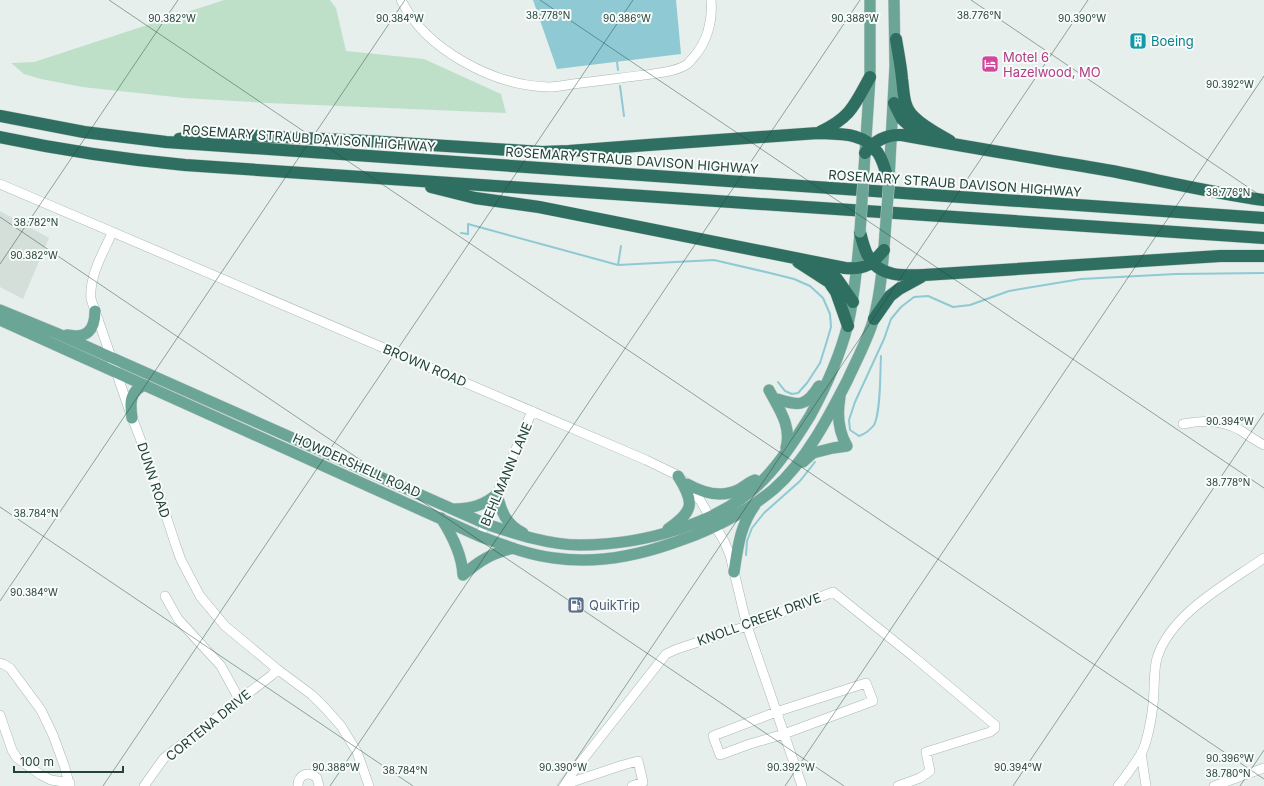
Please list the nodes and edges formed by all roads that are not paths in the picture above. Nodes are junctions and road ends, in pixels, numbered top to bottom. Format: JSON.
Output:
{"nodes":[{"id":1,"x":401,"y":0,"type":"edge"},
{"id":2,"x":711,"y":0,"type":"edge"},
{"id":3,"x":870,"y":0,"type":"edge"},
{"id":4,"x":894,"y":0,"type":"edge"},
{"id":5,"x":896,"y":39,"type":"junction"},
{"id":6,"x":870,"y":77,"type":"junction"},
{"id":7,"x":894,"y":103,"type":"junction"},
{"id":8,"x":0,"y":116,"type":"edge"},
{"id":9,"x":818,"y":134,"type":"junction"},
{"id":10,"x":892,"y":135,"type":"junction"},
{"id":11,"x":0,"y":137,"type":"edge"},
{"id":12,"x":924,"y":139,"type":"junction"},
{"id":13,"x":162,"y":142,"type":"junction"},
{"id":14,"x":956,"y":145,"type":"junction"},
{"id":15,"x":868,"y":147,"type":"junction"},
{"id":16,"x":888,"y":174,"type":"junction"},
{"id":17,"x":399,"y":179,"type":"junction"},
{"id":18,"x":0,"y":184,"type":"edge"},
{"id":19,"x":1264,"y":200,"type":"edge"},
{"id":20,"x":1264,"y":218,"type":"edge"},
{"id":21,"x":112,"y":232,"type":"junction"},
{"id":22,"x":860,"y":232,"type":"junction"},
{"id":23,"x":1264,"y":238,"type":"edge"},
{"id":24,"x":884,"y":250,"type":"junction"},
{"id":25,"x":1264,"y":256,"type":"edge"},
{"id":26,"x":792,"y":258,"type":"junction"},
{"id":27,"x":873,"y":262,"type":"junction"},
{"id":28,"x":816,"y":263,"type":"junction"},
{"id":29,"x":856,"y":269,"type":"junction"},
{"id":30,"x":883,"y":270,"type":"junction"},
{"id":31,"x":924,"y":275,"type":"junction"},
{"id":32,"x":853,"y":302,"type":"junction"},
{"id":33,"x":0,"y":310,"type":"edge"},
{"id":34,"x":95,"y":311,"type":"junction"},
{"id":35,"x":874,"y":319,"type":"junction"},
{"id":36,"x":0,"y":320,"type":"edge"},
{"id":37,"x":848,"y":326,"type":"junction"},
{"id":38,"x":56,"y":333,"type":"junction"},
{"id":39,"x":839,"y":351,"type":"junction"},
{"id":40,"x":111,"y":358,"type":"junction"},
{"id":41,"x":117,"y":373,"type":"junction"},
{"id":42,"x":145,"y":385,"type":"junction"},
{"id":43,"x":769,"y":390,"type":"dead end"},
{"id":44,"x":842,"y":390,"type":"junction"},
{"id":45,"x":777,"y":400,"type":"dead end"},
{"id":46,"x":532,"y":411,"type":"junction"},
{"id":47,"x":132,"y":418,"type":"junction"},
{"id":48,"x":1183,"y":424,"type":"dead end"},
{"id":49,"x":1264,"y":445,"type":"edge"},
{"id":50,"x":781,"y":459,"type":"junction"},
{"id":51,"x":792,"y":468,"type":"junction"},
{"id":52,"x":678,"y":476,"type":"junction"},
{"id":53,"x":765,"y":478,"type":"junction"},
{"id":54,"x":687,"y":484,"type":"junction"},
{"id":55,"x":497,"y":494,"type":"junction"},
{"id":56,"x":760,"y":499,"type":"junction"},
{"id":57,"x":450,"y":508,"type":"junction"},
{"id":58,"x":441,"y":518,"type":"junction"},
{"id":59,"x":713,"y":522,"type":"junction"},
{"id":60,"x":486,"y":524,"type":"junction"},
{"id":61,"x":661,"y":534,"type":"junction"},
{"id":62,"x":479,"y":536,"type":"junction"},
{"id":63,"x":538,"y":539,"type":"junction"},
{"id":64,"x":513,"y":548,"type":"junction"},
{"id":65,"x":1264,"y":558,"type":"edge"},
{"id":66,"x":734,"y":572,"type":"junction"},
{"id":67,"x":165,"y":596,"type":"dead end"},
{"id":68,"x":747,"y":626,"type":"junction"},
{"id":69,"x":0,"y":663,"type":"edge"},
{"id":70,"x":277,"y":669,"type":"junction"},
{"id":71,"x":239,"y":699,"type":"junction"},
{"id":72,"x":776,"y":712,"type":"junction"},
{"id":73,"x":0,"y":714,"type":"edge"},
{"id":74,"x":784,"y":734,"type":"junction"},
{"id":75,"x":1141,"y":753,"type":"junction"},
{"id":76,"x":1264,"y":768,"type":"edge"},
{"id":77,"x":70,"y":784,"type":"edge"},
{"id":78,"x":144,"y":786,"type":"edge"},
{"id":79,"x":298,"y":786,"type":"edge"},
{"id":80,"x":319,"y":786,"type":"edge"},
{"id":81,"x":369,"y":786,"type":"edge"},
{"id":82,"x":562,"y":786,"type":"edge"},
{"id":83,"x":632,"y":786,"type":"edge"},
{"id":84,"x":802,"y":786,"type":"edge"},
{"id":85,"x":898,"y":786,"type":"edge"},
{"id":86,"x":1118,"y":786,"type":"edge"},
{"id":87,"x":1146,"y":786,"type":"edge"},
{"id":88,"x":1214,"y":786,"type":"edge"}],
"edges":[{"from":1,"to":2,"type":"street"},
{"from":3,"to":6,"type":"main road"},
{"from":4,"to":5,"type":"main road"},
{"from":5,"to":7,"type":"main road"},
{"from":5,"to":14,"type":"highway"},
{"from":6,"to":9,"type":"highway"},
{"from":6,"to":15,"type":"main road"},
{"from":7,"to":10,"type":"main road"},
{"from":7,"to":12,"type":"highway"},
{"from":8,"to":13,"type":"highway","name":"ROSEMARY STRAUB DAVISON HIGHWAY"},
{"from":9,"to":13,"type":"highway"},
{"from":9,"to":15,"type":"highway"},
{"from":10,"to":12,"type":"highway"},
{"from":10,"to":15,"type":"highway"},
{"from":10,"to":16,"type":"main road"},
{"from":11,"to":17,"type":"highway"},
{"from":12,"to":14,"type":"highway"},
{"from":13,"to":20,"type":"highway","name":"ROSEMARY STRAUB DAVISON HIGHWAY"},
{"from":14,"to":19,"type":"highway"},
{"from":15,"to":16,"type":"highway"},
{"from":15,"to":22,"type":"main road","bridge":true},
{"from":16,"to":24,"type":"main road","bridge":true},
{"from":17,"to":23,"type":"highway"},
{"from":17,"to":26,"type":"highway"},
{"from":18,"to":21,"type":"street"},
{"from":21,"to":34,"type":"street","name":"DUNN ROAD"},
{"from":21,"to":46,"type":"street","name":"BROWN ROAD"},
{"from":22,"to":27,"type":"highway"},
{"from":22,"to":29,"type":"main road"},
{"from":24,"to":27,"type":"highway"},
{"from":24,"to":30,"type":"main road"},
{"from":25,"to":31,"type":"highway"},
{"from":26,"to":28,"type":"highway"},
{"from":26,"to":37,"type":"highway"},
{"from":27,"to":29,"type":"highway"},
{"from":27,"to":30,"type":"highway"},
{"from":28,"to":29,"type":"highway"},
{"from":28,"to":32,"type":"highway"},
{"from":29,"to":32,"type":"main road"},
{"from":30,"to":31,"type":"highway"},
{"from":30,"to":35,"type":"main road"},
{"from":31,"to":35,"type":"highway"},
{"from":32,"to":37,"type":"main road"},
{"from":33,"to":38,"type":"main road","name":"HOWDERSHELL ROAD"},
{"from":34,"to":38,"type":"main road"},
{"from":34,"to":40,"type":"street","name":"DUNN ROAD"},
{"from":35,"to":44,"type":"main road"},
{"from":36,"to":41,"type":"main road","name":"HOWDERSHELL ROAD"},
{"from":37,"to":39,"type":"main road"},
{"from":38,"to":40,"type":"main road","name":"HOWDERSHELL ROAD"},
{"from":39,"to":45,"type":"main road"},
{"from":39,"to":50,"type":"main road"},
{"from":40,"to":41,"type":"street","name":"DUNN ROAD"},
{"from":40,"to":57,"type":"main road","name":"HOWDERSHELL ROAD"},
{"from":41,"to":42,"type":"main road","name":"HOWDERSHELL ROAD"},
{"from":41,"to":47,"type":"street","name":"DUNN ROAD"},
{"from":42,"to":47,"type":"main road"},
{"from":42,"to":58,"type":"main road","name":"HOWDERSHELL ROAD"},
{"from":43,"to":50,"type":"main road"},
{"from":44,"to":51,"type":"main road"},
{"from":44,"to":51,"type":"main road"},
{"from":46,"to":52,"type":"street","name":"BROWN ROAD"},
{"from":46,"to":55,"type":"street","name":"BEHLMANN LANE"},
{"from":47,"to":70,"type":"street","name":"DUNN ROAD"},
{"from":48,"to":49,"type":"street"},
{"from":50,"to":53,"type":"main road"},
{"from":51,"to":56,"type":"main road"},
{"from":52,"to":54,"type":"street","name":"BROWN ROAD"},
{"from":52,"to":61,"type":"main road"},
{"from":53,"to":54,"type":"main road"},
{"from":53,"to":59,"type":"main road"},
{"from":54,"to":59,"type":"street","name":"BROWN ROAD"},
{"from":55,"to":57,"type":"main road"},
{"from":55,"to":60,"type":"street","name":"BEHLMANN LANE"},
{"from":55,"to":63,"type":"main road"},
{"from":56,"to":59,"type":"main road"},
{"from":56,"to":66,"type":"main road"},
{"from":57,"to":60,"type":"main road","name":"HOWDERSHELL ROAD"},
{"from":58,"to":62,"type":"main road","name":"HOWDERSHELL ROAD"},
{"from":58,"to":64,"type":"main road"},
{"from":59,"to":61,"type":"main road","name":"HOWDERSHELL ROAD"},
{"from":59,"to":64,"type":"main road","name":"HOWDERSHELL ROAD"},
{"from":59,"to":66,"type":"street","name":"BROWN ROAD"},
{"from":60,"to":62,"type":"street","name":"BEHLMANN LANE"},
{"from":60,"to":63,"type":"main road","name":"HOWDERSHELL ROAD"},
{"from":61,"to":63,"type":"main road","name":"HOWDERSHELL ROAD"},
{"from":62,"to":64,"type":"main road","name":"HOWDERSHELL ROAD"},
{"from":65,"to":75,"type":"street"},
{"from":66,"to":68,"type":"street","name":"BROWN ROAD"},
{"from":67,"to":71,"type":"street"},
{"from":68,"to":72,"type":"street","name":"BROWN ROAD"},
{"from":68,"to":82,"type":"street","name":"KNOLL CREEK DRIVE"},
{"from":68,"to":85,"type":"street","name":"KNOLL CREEK DRIVE"},
{"from":69,"to":77,"type":"street"},
{"from":70,"to":71,"type":"street","name":"CORTENA DRIVE"},
{"from":70,"to":81,"type":"street","name":"DUNN ROAD"},
{"from":71,"to":78,"type":"street","name":"CORTENA DRIVE"},
{"from":72,"to":74,"type":"street","name":"BROWN ROAD"},
{"from":72,"to":74,"type":"street"},
{"from":72,"to":74,"type":"street"},
{"from":73,"to":77,"type":"street"},
{"from":74,"to":84,"type":"street","name":"BROWN ROAD"},
{"from":75,"to":86,"type":"street"},
{"from":75,"to":87,"type":"street"},
{"from":76,"to":88,"type":"street"},
{"from":79,"to":80,"type":"street"},
{"from":82,"to":83,"type":"street"}]}
